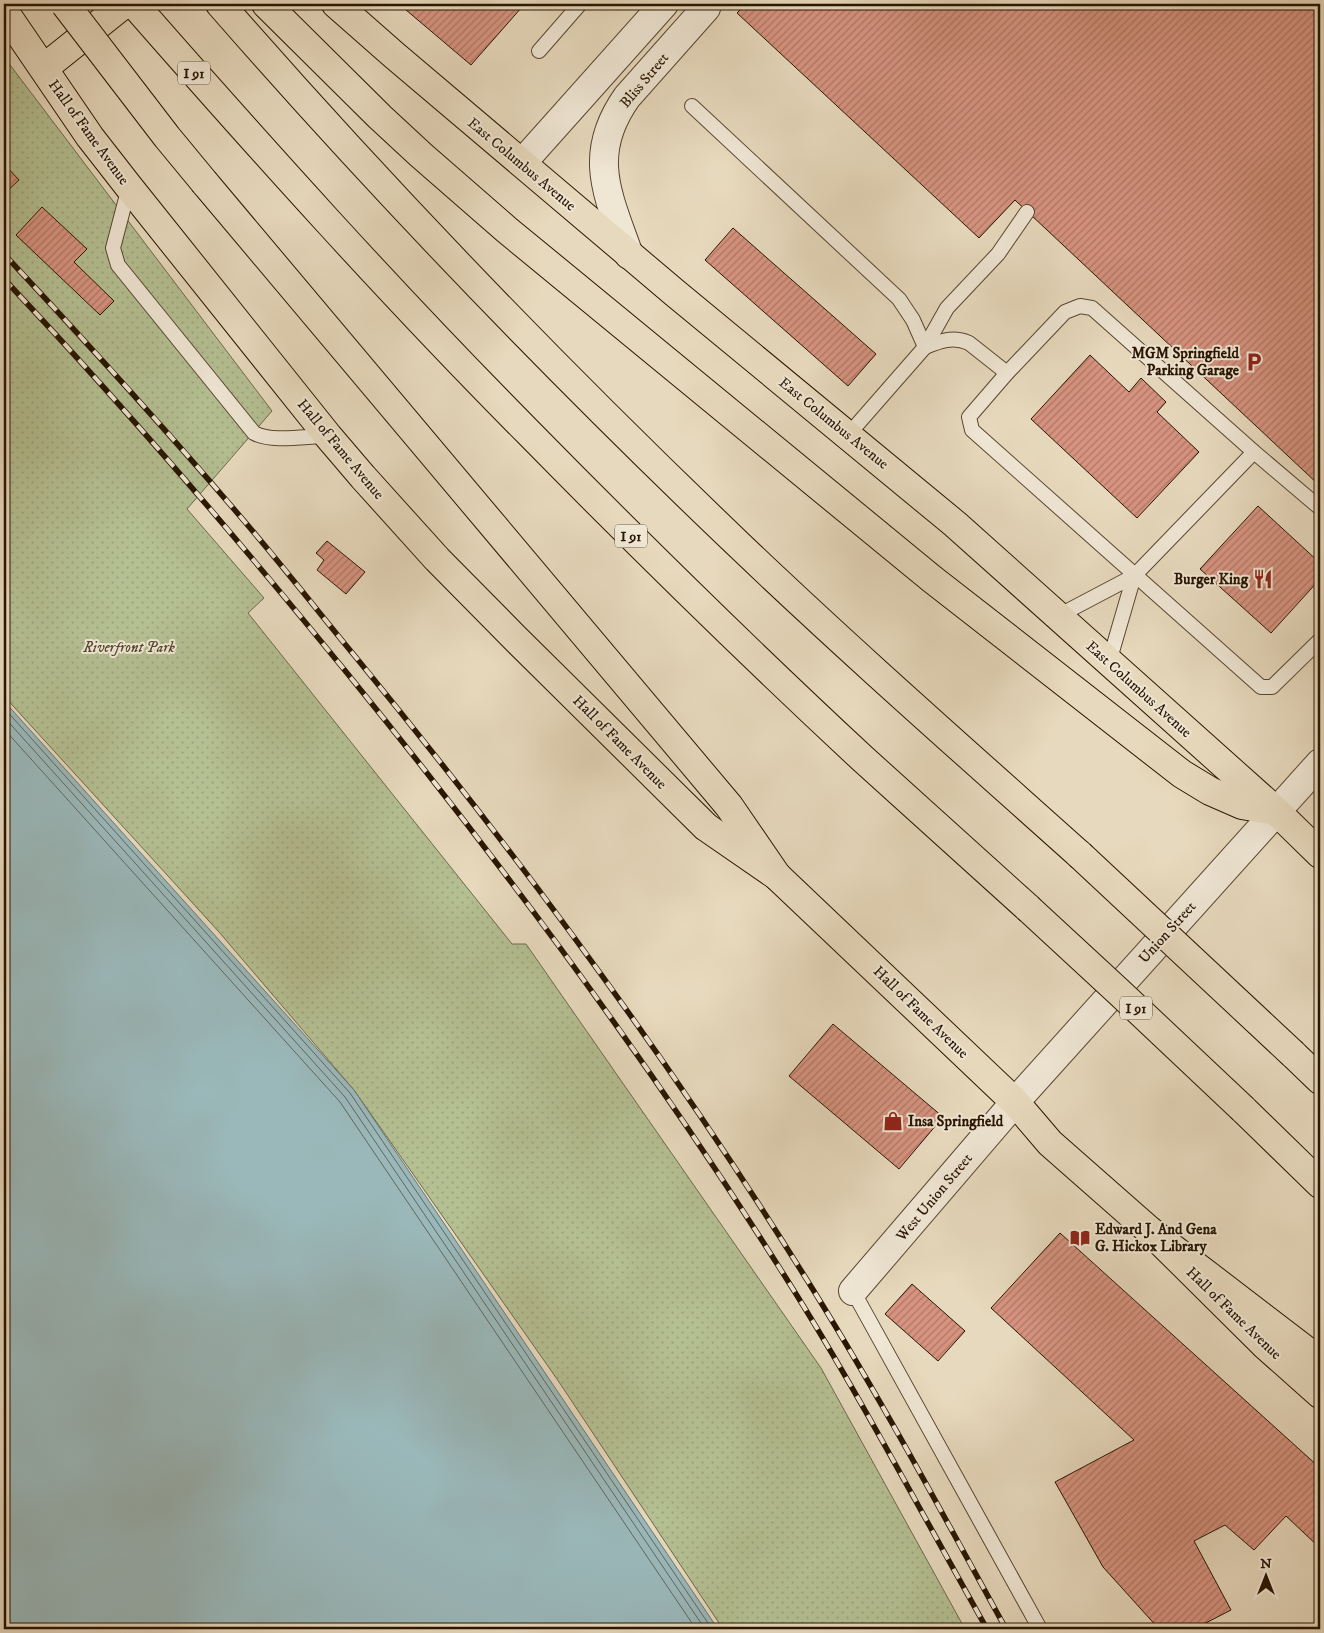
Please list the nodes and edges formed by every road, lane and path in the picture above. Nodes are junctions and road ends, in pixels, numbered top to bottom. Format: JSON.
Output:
{"nodes":[{"id":1,"x":65,"y":4,"type":"edge"},
{"id":2,"x":124,"y":4,"type":"edge"},
{"id":3,"x":134,"y":4,"type":"edge"},
{"id":4,"x":220,"y":4,"type":"edge"},
{"id":5,"x":266,"y":4,"type":"edge"},
{"id":6,"x":336,"y":4,"type":"edge"},
{"id":7,"x":580,"y":4,"type":"edge"},
{"id":8,"x":664,"y":4,"type":"edge"},
{"id":9,"x":707,"y":4,"type":"edge"},
{"id":10,"x":4,"y":11,"type":"edge"},
{"id":11,"x":539,"y":51,"type":"dead end"},
{"id":12,"x":44,"y":68,"type":"junction"},
{"id":13,"x":692,"y":106,"type":"dead end"},
{"id":14,"x":522,"y":163,"type":"junction"},
{"id":15,"x":129,"y":187,"type":"junction"},
{"id":16,"x":1027,"y":212,"type":"dead end"},
{"id":17,"x":629,"y":254,"type":"junction"},
{"id":18,"x":925,"y":347,"type":"junction"},
{"id":19,"x":1008,"y":373,"type":"junction"},
{"id":20,"x":848,"y":435,"type":"junction"},
{"id":21,"x":328,"y":436,"type":"junction"},
{"id":22,"x":1254,"y":452,"type":"junction"},
{"id":23,"x":1320,"y":508,"type":"edge"},
{"id":24,"x":1134,"y":576,"type":"junction"},
{"id":25,"x":1058,"y":616,"type":"junction"},
{"id":26,"x":1320,"y":640,"type":"edge"},
{"id":27,"x":1109,"y":662,"type":"junction"},
{"id":28,"x":1320,"y":763,"type":"edge"},
{"id":29,"x":1276,"y":811,"type":"junction"},
{"id":30,"x":1320,"y":854,"type":"edge"},
{"id":31,"x":777,"y":876,"type":"junction"},
{"id":32,"x":1320,"y":1080,"type":"edge"},
{"id":33,"x":1015,"y":1102,"type":"junction"},
{"id":34,"x":1320,"y":1184,"type":"edge"},
{"id":35,"x":1150,"y":1232,"type":"junction"},
{"id":36,"x":853,"y":1291,"type":"joint"},
{"id":37,"x":1320,"y":1361,"type":"edge"},
{"id":38,"x":1320,"y":1394,"type":"edge"},
{"id":39,"x":1040,"y":1629,"type":"edge"}],
"edges":[{"from":1,"to":31,"type":"main road","bridge":true},
{"from":2,"to":12,"type":"main road"},
{"from":3,"to":34,"type":"main road","number":"I 91","bridge":true},
{"from":4,"to":32,"type":"main road","bridge":true},
{"from":5,"to":29,"type":"main road"},
{"from":6,"to":14,"type":"main road","name":"East Columbus Avenue"},
{"from":7,"to":11,"type":"lane"},
{"from":8,"to":14,"type":"street"},
{"from":9,"to":17,"type":"street","name":"Bliss Street"},
{"from":10,"to":12,"type":"main road","name":"Hall of Fame Avenue"},
{"from":12,"to":15,"type":"main road","name":"Hall of Fame Avenue"},
{"from":13,"to":18,"type":"lane"},
{"from":14,"to":17,"type":"main road","name":"East Columbus Avenue"},
{"from":15,"to":21,"type":"main road","name":"Hall of Fame Avenue"},
{"from":15,"to":21,"type":"lane"},
{"from":16,"to":18,"type":"lane"},
{"from":17,"to":20,"type":"main road","name":"East Columbus Avenue"},
{"from":18,"to":19,"type":"lane"},
{"from":18,"to":20,"type":"lane"},
{"from":19,"to":22,"type":"lane"},
{"from":19,"to":24,"type":"lane"},
{"from":20,"to":25,"type":"main road","name":"East Columbus Avenue"},
{"from":21,"to":31,"type":"main road","name":"Hall of Fame Avenue"},
{"from":22,"to":23,"type":"lane"},
{"from":22,"to":24,"type":"lane"},
{"from":24,"to":25,"type":"lane"},
{"from":24,"to":26,"type":"lane"},
{"from":24,"to":27,"type":"lane"},
{"from":25,"to":27,"type":"main road","name":"East Columbus Avenue"},
{"from":27,"to":29,"type":"main road","name":"East Columbus Avenue"},
{"from":28,"to":29,"type":"street","name":"Union Street"},
{"from":29,"to":30,"type":"main road","name":"East Columbus Avenue"},
{"from":29,"to":33,"type":"street","name":"Union Street"},
{"from":31,"to":33,"type":"main road","name":"Hall of Fame Avenue"},
{"from":33,"to":35,"type":"main road","name":"Hall of Fame Avenue"},
{"from":33,"to":36,"type":"street","name":"West Union Street"},
{"from":35,"to":37,"type":"main road"},
{"from":35,"to":38,"type":"main road","name":"Hall of Fame Avenue"},
{"from":36,"to":39,"type":"lane"}]}
